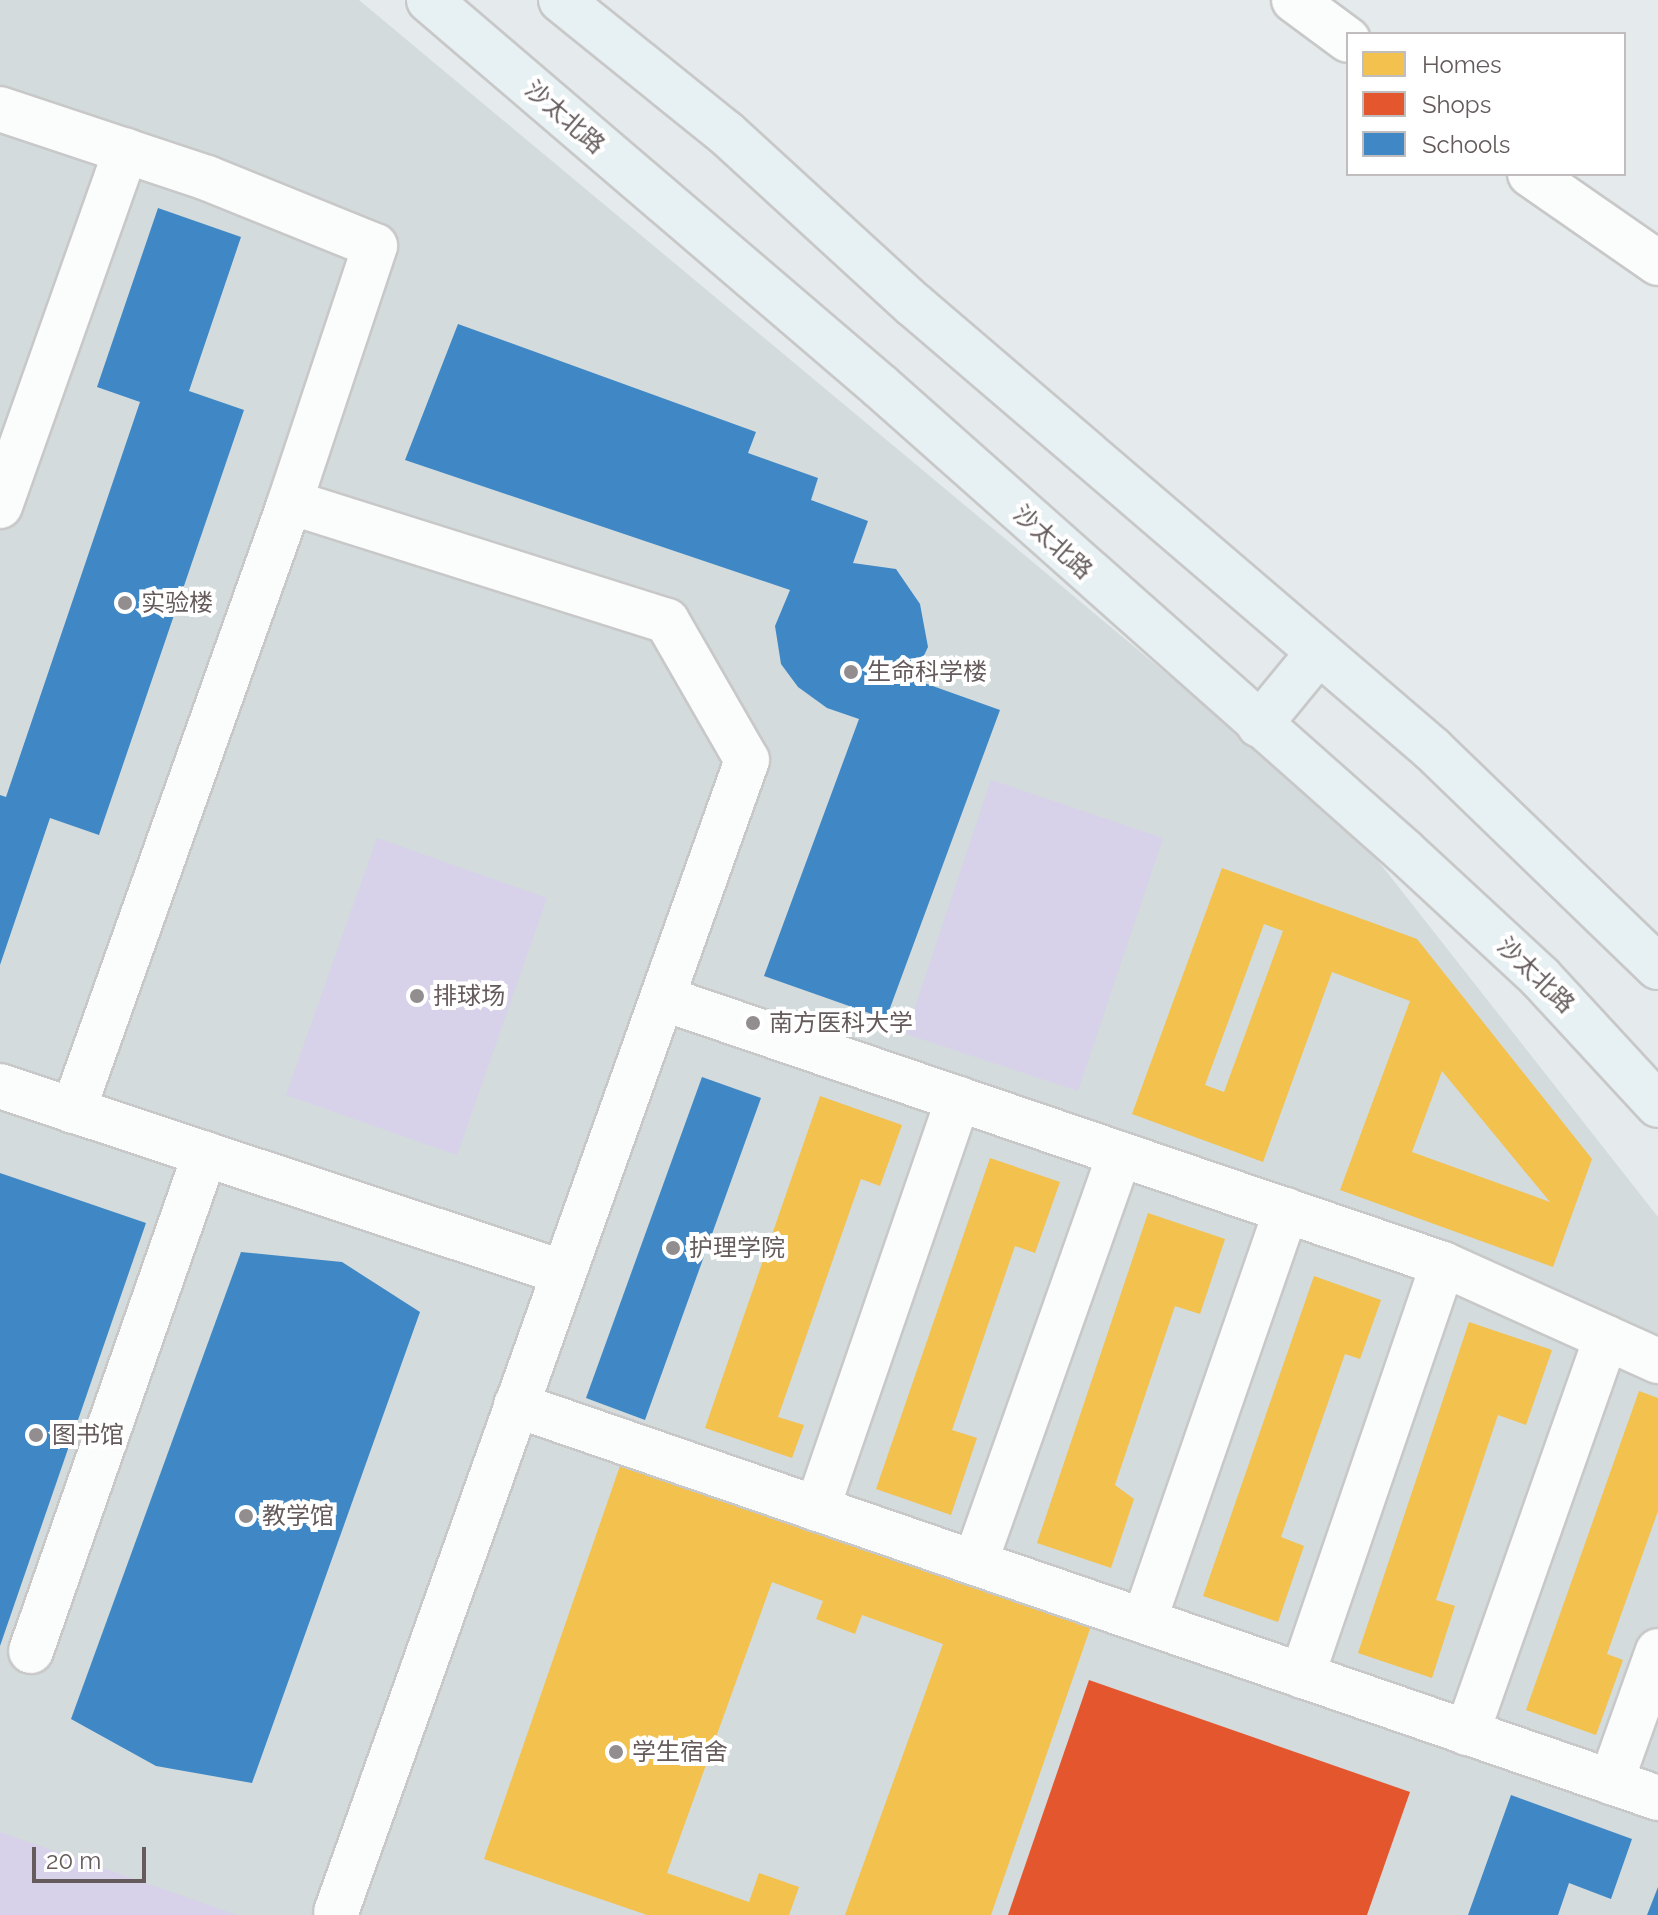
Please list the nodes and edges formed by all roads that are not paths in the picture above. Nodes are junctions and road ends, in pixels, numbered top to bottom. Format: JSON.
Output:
{"nodes":[{"id":1,"x":429,"y":0,"type":"edge"},
{"id":2,"x":561,"y":0,"type":"edge"},
{"id":3,"x":1294,"y":0,"type":"edge"},
{"id":4,"x":1346,"y":39,"type":"edge"},
{"id":5,"x":0,"y":109,"type":"edge"},
{"id":6,"x":126,"y":151,"type":"junction"},
{"id":7,"x":1533,"y":176,"type":"edge"},
{"id":8,"x":1658,"y":263,"type":"edge"},
{"id":9,"x":290,"y":502,"type":"junction"},
{"id":10,"x":0,"y":506,"type":"edge"},
{"id":11,"x":1319,"y":652,"type":"junction"},
{"id":12,"x":1259,"y":725,"type":"junction"},
{"id":13,"x":1658,"y":967,"type":"edge"},
{"id":14,"x":662,"y":998,"type":"junction"},
{"id":15,"x":0,"y":1086,"type":"edge"},
{"id":16,"x":958,"y":1099,"type":"junction"},
{"id":17,"x":1658,"y":1105,"type":"edge"},
{"id":18,"x":73,"y":1111,"type":"junction"},
{"id":19,"x":205,"y":1154,"type":"junction"},
{"id":20,"x":1120,"y":1154,"type":"junction"},
{"id":21,"x":1286,"y":1210,"type":"junction"},
{"id":22,"x":1443,"y":1264,"type":"junction"},
{"id":23,"x":564,"y":1273,"type":"junction"},
{"id":24,"x":1606,"y":1338,"type":"junction"},
{"id":25,"x":1658,"y":1361,"type":"edge"},
{"id":26,"x":516,"y":1405,"type":"junction"},
{"id":27,"x":817,"y":1509,"type":"junction"},
{"id":28,"x":975,"y":1563,"type":"junction"},
{"id":29,"x":1144,"y":1621,"type":"junction"},
{"id":30,"x":31,"y":1651,"type":"dead end"},
{"id":31,"x":1658,"y":1651,"type":"edge"},
{"id":32,"x":1302,"y":1676,"type":"junction"},
{"id":33,"x":1467,"y":1733,"type":"junction"},
{"id":34,"x":1611,"y":1782,"type":"junction"},
{"id":35,"x":1658,"y":1798,"type":"edge"},
{"id":36,"x":336,"y":1912,"type":"dead end"}],
"edges":[{"from":1,"to":12,"type":"main road","name":"沙太北路"},
{"from":2,"to":11,"type":"main road"},
{"from":3,"to":4,"type":"street"},
{"from":5,"to":6,"type":"street"},
{"from":6,"to":9,"type":"street"},
{"from":6,"to":10,"type":"street"},
{"from":7,"to":8,"type":"street"},
{"from":9,"to":14,"type":"street"},
{"from":9,"to":18,"type":"street"},
{"from":11,"to":12,"type":"main road"},
{"from":11,"to":13,"type":"main road"},
{"from":12,"to":17,"type":"main road","name":"沙太北路"},
{"from":14,"to":16,"type":"street"},
{"from":14,"to":23,"type":"street"},
{"from":15,"to":18,"type":"street"},
{"from":16,"to":20,"type":"street"},
{"from":16,"to":27,"type":"street"},
{"from":18,"to":19,"type":"street"},
{"from":19,"to":23,"type":"street"},
{"from":19,"to":30,"type":"street"},
{"from":20,"to":21,"type":"street"},
{"from":20,"to":28,"type":"street"},
{"from":21,"to":22,"type":"street"},
{"from":21,"to":29,"type":"street"},
{"from":22,"to":24,"type":"street"},
{"from":22,"to":32,"type":"street"},
{"from":23,"to":26,"type":"street"},
{"from":24,"to":25,"type":"street"},
{"from":24,"to":33,"type":"street"},
{"from":26,"to":27,"type":"street"},
{"from":26,"to":36,"type":"street"},
{"from":27,"to":28,"type":"street"},
{"from":28,"to":29,"type":"street"},
{"from":29,"to":32,"type":"street"},
{"from":31,"to":34,"type":"street"},
{"from":32,"to":33,"type":"street"},
{"from":33,"to":34,"type":"street"},
{"from":34,"to":35,"type":"street"}]}
